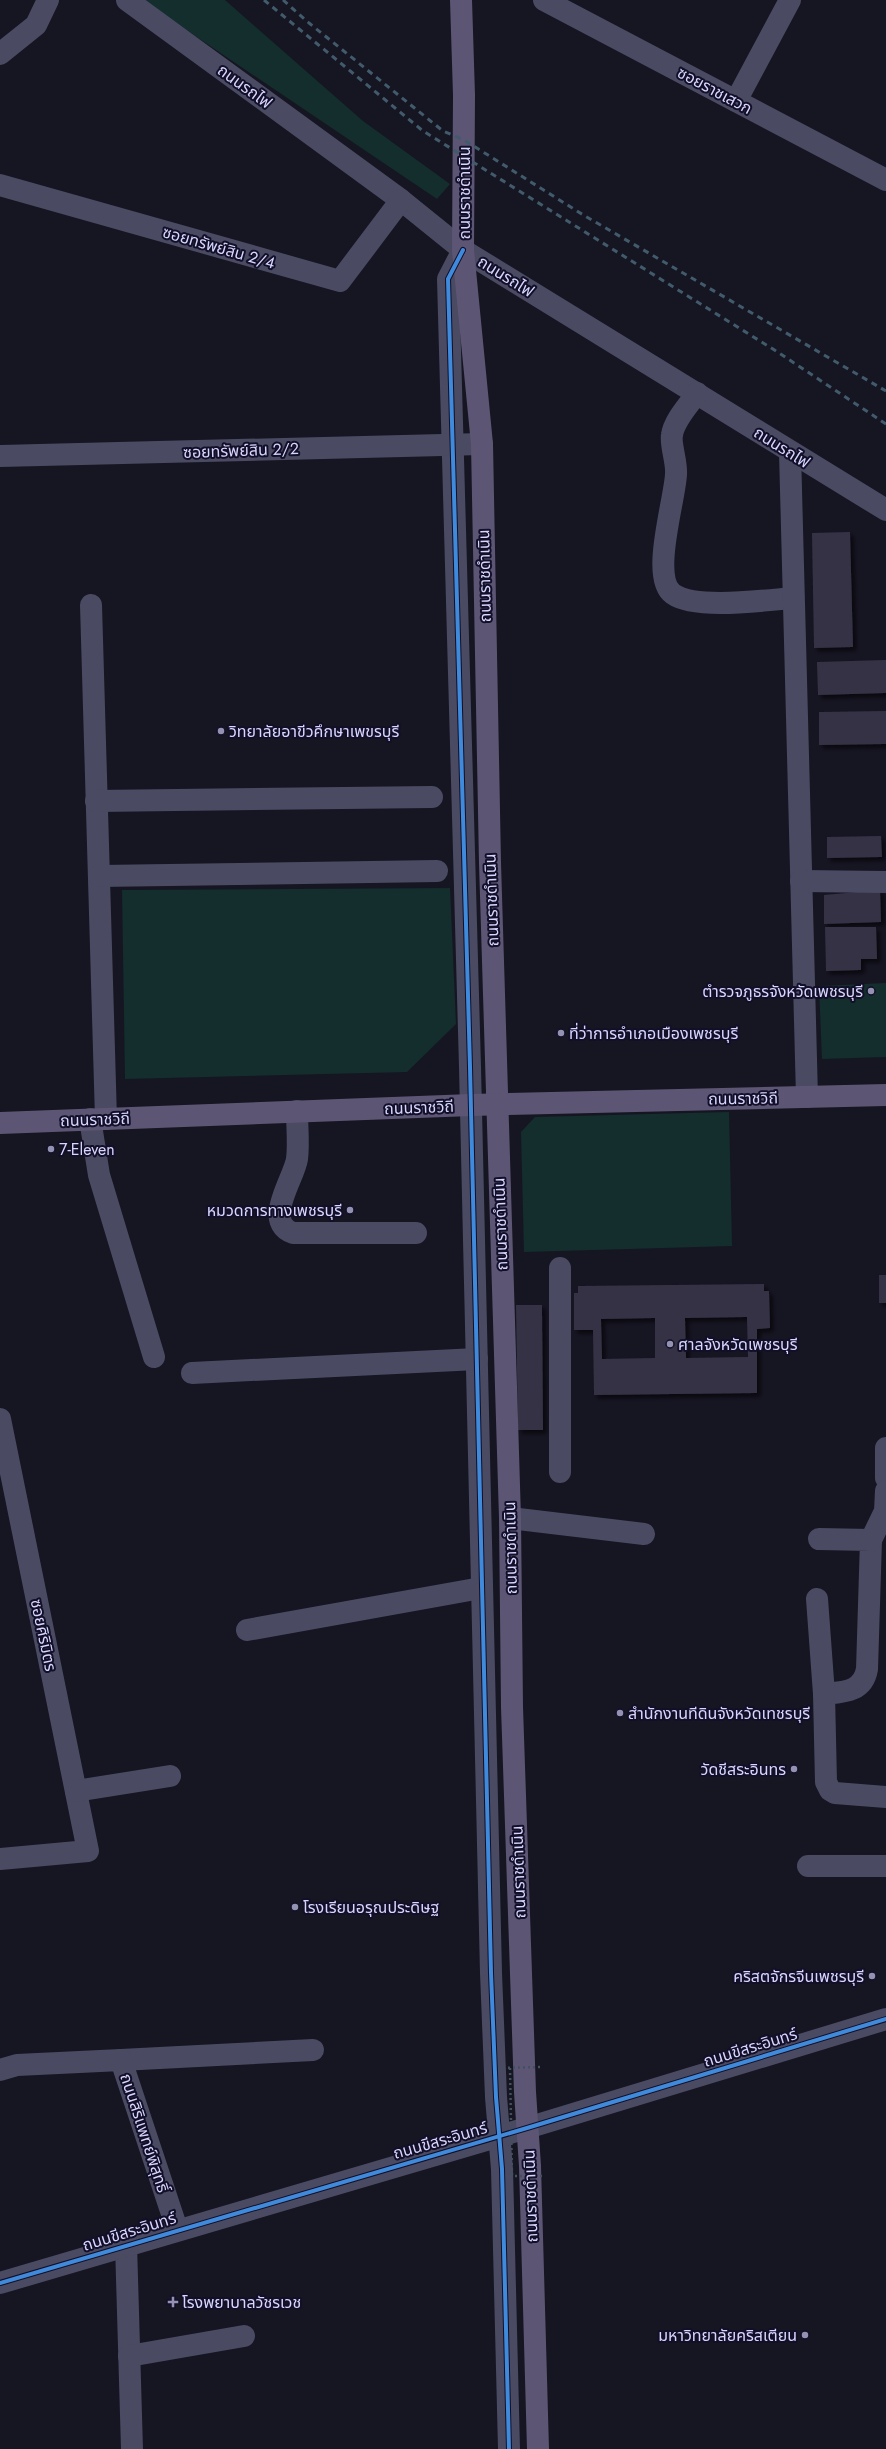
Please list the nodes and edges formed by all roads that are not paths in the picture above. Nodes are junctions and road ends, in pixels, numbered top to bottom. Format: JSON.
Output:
{"nodes":[{"id":1,"x":48,"y":0,"type":"edge"},
{"id":2,"x":127,"y":0,"type":"edge"},
{"id":3,"x":461,"y":0,"type":"edge"},
{"id":4,"x":544,"y":0,"type":"edge"},
{"id":5,"x":790,"y":0,"type":"edge"},
{"id":6,"x":0,"y":54,"type":"edge"},
{"id":7,"x":736,"y":101,"type":"junction"},
{"id":8,"x":886,"y":180,"type":"edge"},
{"id":9,"x":0,"y":185,"type":"edge"},
{"id":10,"x":401,"y":200,"type":"junction"},
{"id":11,"x":463,"y":250,"type":"junction"},
{"id":12,"x":697,"y":393,"type":"junction"},
{"id":13,"x":452,"y":444,"type":"junction"},
{"id":14,"x":482,"y":444,"type":"junction"},
{"id":15,"x":790,"y":452,"type":"junction"},
{"id":16,"x":0,"y":456,"type":"edge"},
{"id":17,"x":886,"y":510,"type":"edge"},
{"id":18,"x":793,"y":598,"type":"junction"},
{"id":19,"x":91,"y":605,"type":"dead end"},
{"id":20,"x":432,"y":797,"type":"dead end"},
{"id":21,"x":96,"y":801,"type":"junction"},
{"id":22,"x":464,"y":863,"type":"junction"},
{"id":23,"x":490,"y":863,"type":"junction"},
{"id":24,"x":437,"y":871,"type":"dead end"},
{"id":25,"x":99,"y":876,"type":"junction"},
{"id":26,"x":801,"y":881,"type":"junction"},
{"id":27,"x":886,"y":882,"type":"edge"},
{"id":28,"x":886,"y":1095,"type":"edge"},
{"id":29,"x":807,"y":1097,"type":"junction"},
{"id":30,"x":471,"y":1105,"type":"junction"},
{"id":31,"x":497,"y":1105,"type":"junction"},
{"id":32,"x":298,"y":1112,"type":"junction"},
{"id":33,"x":98,"y":1119,"type":"junction"},
{"id":34,"x":0,"y":1123,"type":"edge"},
{"id":35,"x":416,"y":1234,"type":"dead end"},
{"id":36,"x":560,"y":1268,"type":"dead end"},
{"id":37,"x":504,"y":1338,"type":"junction"},
{"id":38,"x":477,"y":1349,"type":"junction"},
{"id":39,"x":154,"y":1357,"type":"dead end"},
{"id":40,"x":192,"y":1373,"type":"dead end"},
{"id":41,"x":0,"y":1419,"type":"edge"},
{"id":42,"x":886,"y":1448,"type":"edge"},
{"id":43,"x":560,"y":1472,"type":"dead end"},
{"id":44,"x":886,"y":1478,"type":"edge"},
{"id":45,"x":886,"y":1504,"type":"edge"},
{"id":46,"x":510,"y":1518,"type":"junction"},
{"id":47,"x":644,"y":1534,"type":"dead end"},
{"id":48,"x":819,"y":1539,"type":"dead end"},
{"id":49,"x":872,"y":1540,"type":"junction"},
{"id":50,"x":481,"y":1588,"type":"junction"},
{"id":51,"x":817,"y":1599,"type":"dead end"},
{"id":52,"x":247,"y":1630,"type":"dead end"},
{"id":53,"x":824,"y":1694,"type":"junction"},
{"id":54,"x":485,"y":1706,"type":"junction"},
{"id":55,"x":512,"y":1706,"type":"junction"},
{"id":56,"x":170,"y":1776,"type":"dead end"},
{"id":57,"x":76,"y":1791,"type":"junction"},
{"id":58,"x":886,"y":1797,"type":"edge"},
{"id":59,"x":0,"y":1859,"type":"edge"},
{"id":60,"x":808,"y":1866,"type":"dead end"},
{"id":61,"x":886,"y":1866,"type":"edge"},
{"id":62,"x":491,"y":1974,"type":"junction"},
{"id":63,"x":522,"y":1974,"type":"junction"},
{"id":64,"x":886,"y":2019,"type":"edge"},
{"id":65,"x":313,"y":2050,"type":"dead end"},
{"id":66,"x":120,"y":2060,"type":"junction"},
{"id":67,"x":0,"y":2070,"type":"edge"},
{"id":68,"x":527,"y":2128,"type":"junction"},
{"id":69,"x":500,"y":2135,"type":"junction"},
{"id":70,"x":177,"y":2229,"type":"junction"},
{"id":71,"x":126,"y":2244,"type":"junction"},
{"id":72,"x":0,"y":2283,"type":"edge"},
{"id":73,"x":244,"y":2336,"type":"dead end"},
{"id":74,"x":129,"y":2356,"type":"junction"},
{"id":75,"x":132,"y":2449,"type":"edge"},
{"id":76,"x":509,"y":2449,"type":"edge"},
{"id":77,"x":538,"y":2449,"type":"edge"}],
"edges":[{"from":1,"to":6,"type":"street"},
{"from":2,"to":10,"type":"street","name":"ถนนรถไฟ"},
{"from":3,"to":11,"type":"main road","name":"ถนนราชดำเนิน"},
{"from":4,"to":7,"type":"street","name":"ซอยราชเสวก"},
{"from":5,"to":7,"type":"street"},
{"from":7,"to":8,"type":"street","name":"ซอยราชเสวก"},
{"from":9,"to":10,"type":"street","name":"ซอยทรัพย์สิน 2/4"},
{"from":10,"to":11,"type":"street","name":"ถนนรถไฟ"},
{"from":11,"to":12,"type":"street","name":"ถนนรถไฟ"},
{"from":11,"to":13,"type":"street"},
{"from":11,"to":14,"type":"main road","name":"ถนนราชดำเนิน"},
{"from":12,"to":15,"type":"street","name":"ถนนรถไฟ"},
{"from":12,"to":18,"type":"street"},
{"from":13,"to":14,"type":"street","name":"ซอยทรัพย์สิน 2/2"},
{"from":13,"to":16,"type":"street","name":"ซอยทรัพย์สิน 2/2"},
{"from":13,"to":22,"type":"street"},
{"from":14,"to":23,"type":"main road","name":"ถนนราชดำเนิน"},
{"from":15,"to":17,"type":"street","name":"ถนนรถไฟ"},
{"from":15,"to":18,"type":"street"},
{"from":18,"to":26,"type":"street"},
{"from":19,"to":21,"type":"street"},
{"from":20,"to":21,"type":"street"},
{"from":21,"to":25,"type":"street"},
{"from":22,"to":23,"type":"street"},
{"from":22,"to":30,"type":"street"},
{"from":23,"to":31,"type":"main road","name":"ถนนราชดำเนิน"},
{"from":24,"to":25,"type":"street"},
{"from":25,"to":33,"type":"street"},
{"from":26,"to":27,"type":"street"},
{"from":26,"to":29,"type":"street"},
{"from":28,"to":29,"type":"main road","name":"ถนนราชวิถี"},
{"from":29,"to":31,"type":"main road","name":"ถนนราชวิถี"},
{"from":30,"to":31,"type":"main road","name":"ถนนราชวิถี"},
{"from":30,"to":32,"type":"main road","name":"ถนนราชวิถี"},
{"from":30,"to":38,"type":"street"},
{"from":31,"to":37,"type":"main road","name":"ถนนราชดำเนิน"},
{"from":32,"to":33,"type":"main road","name":"ถนนราชวิถี"},
{"from":32,"to":35,"type":"street"},
{"from":33,"to":34,"type":"main road","name":"ถนนราชวิถี"},
{"from":33,"to":39,"type":"street"},
{"from":36,"to":43,"type":"street"},
{"from":37,"to":38,"type":"street"},
{"from":37,"to":46,"type":"main road","name":"ถนนราชดำเนิน"},
{"from":38,"to":40,"type":"street"},
{"from":38,"to":50,"type":"street"},
{"from":41,"to":57,"type":"street","name":"ซอยศิริมิตร"},
{"from":42,"to":44,"type":"street"},
{"from":45,"to":49,"type":"street"},
{"from":46,"to":47,"type":"street"},
{"from":46,"to":55,"type":"main road","name":"ถนนราชดำเนิน"},
{"from":48,"to":49,"type":"street"},
{"from":49,"to":53,"type":"street"},
{"from":50,"to":52,"type":"street"},
{"from":50,"to":54,"type":"street"},
{"from":51,"to":53,"type":"street"},
{"from":53,"to":58,"type":"street"},
{"from":54,"to":55,"type":"street"},
{"from":54,"to":62,"type":"street"},
{"from":55,"to":63,"type":"main road","name":"ถนนราชดำเนิน"},
{"from":56,"to":57,"type":"street"},
{"from":57,"to":59,"type":"street","name":"ซอยศิริมิตร"},
{"from":60,"to":61,"type":"street"},
{"from":62,"to":63,"type":"street"},
{"from":62,"to":69,"type":"street"},
{"from":63,"to":68,"type":"main road","name":"ถนนราชดำเนิน"},
{"from":64,"to":68,"type":"street","name":"ถนนขีสระอินทร์"},
{"from":65,"to":66,"type":"street"},
{"from":66,"to":67,"type":"street","name":"ถนนสิริแพทย์พิสุทธิ์"},
{"from":66,"to":70,"type":"street","name":"ถนนสิริแพทย์พิสุทธิ์"},
{"from":68,"to":69,"type":"street","name":"ถนนขีสระอินทร์"},
{"from":68,"to":77,"type":"main road","name":"ถนนราชดำเนิน"},
{"from":69,"to":70,"type":"street","name":"ถนนขีสระอินทร์"},
{"from":69,"to":76,"type":"street"},
{"from":70,"to":71,"type":"street","name":"ถนนขีสระอินทร์"},
{"from":71,"to":72,"type":"street","name":"ถนนขีสระอินทร์"},
{"from":71,"to":74,"type":"street"},
{"from":73,"to":74,"type":"street"},
{"from":74,"to":75,"type":"street"}]}
